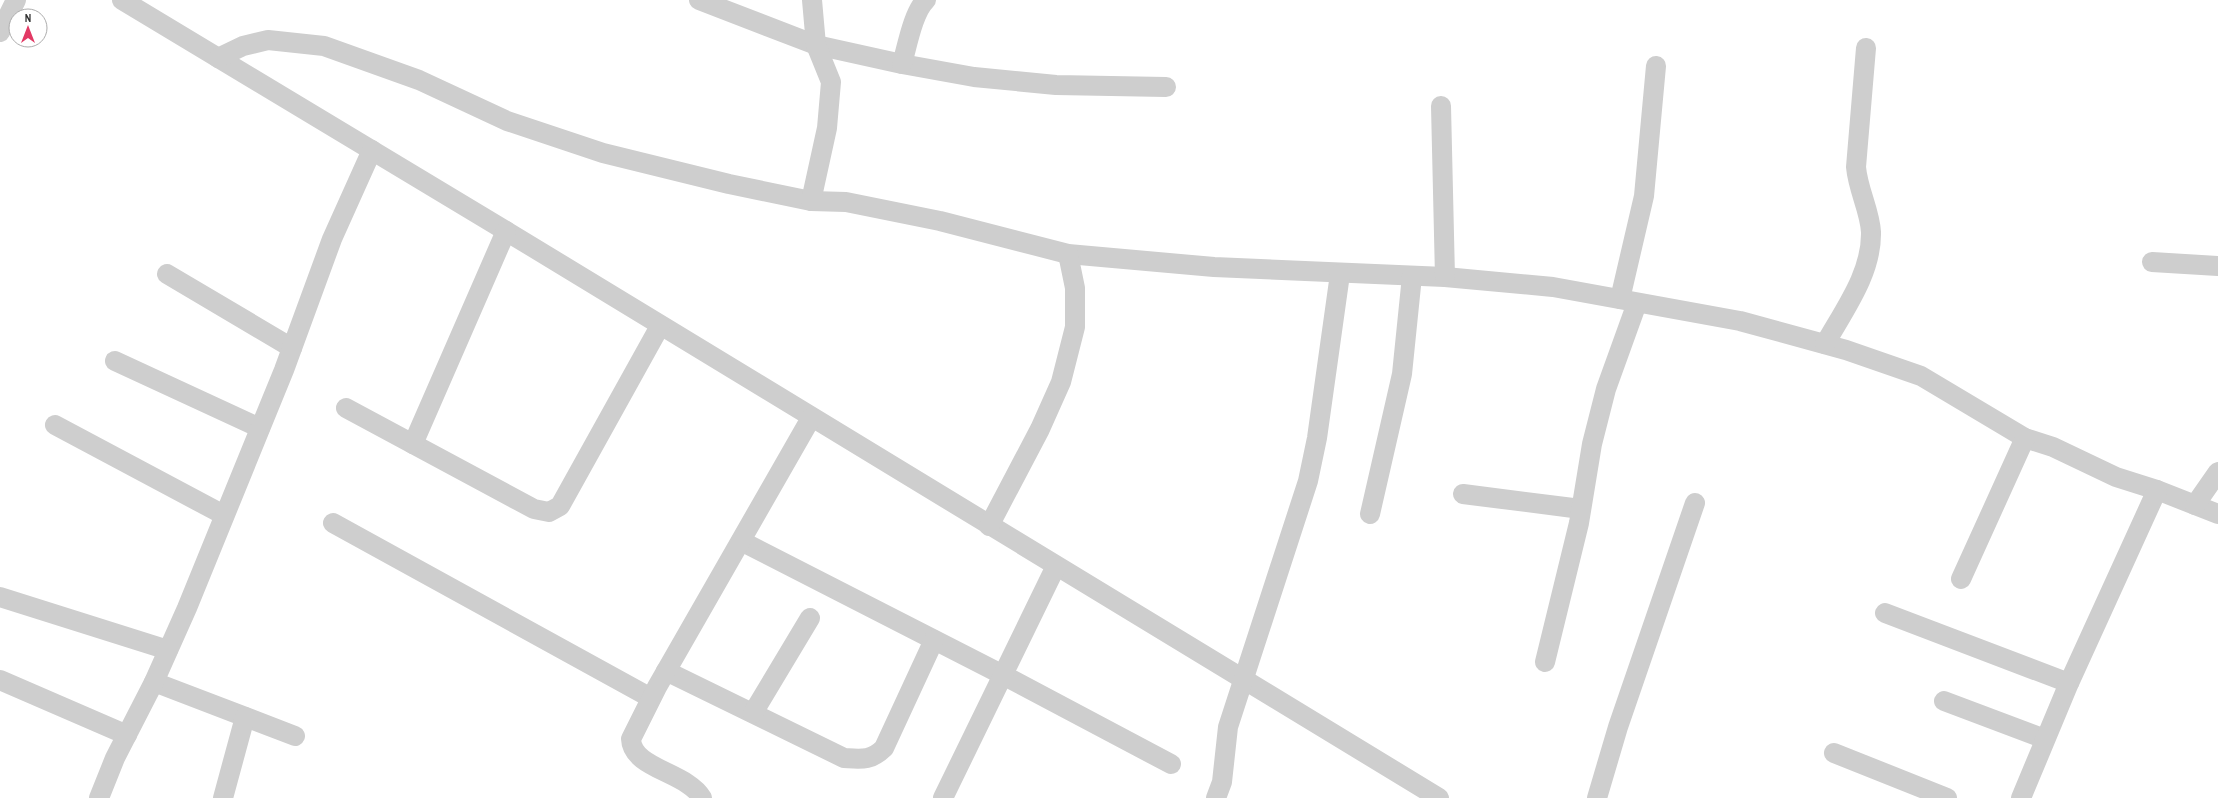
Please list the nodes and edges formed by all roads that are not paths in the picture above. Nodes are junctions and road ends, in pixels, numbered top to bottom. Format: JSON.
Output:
{"nodes":[{"id":1,"x":16,"y":0,"type":"edge"},
{"id":2,"x":122,"y":0,"type":"edge"},
{"id":3,"x":699,"y":0,"type":"edge"},
{"id":4,"x":812,"y":0,"type":"edge"},
{"id":5,"x":926,"y":0,"type":"edge"},
{"id":6,"x":0,"y":32,"type":"edge"},
{"id":7,"x":816,"y":45,"type":"junction"},
{"id":8,"x":1866,"y":48,"type":"dead end"},
{"id":9,"x":218,"y":58,"type":"junction"},
{"id":10,"x":902,"y":64,"type":"junction"},
{"id":11,"x":1656,"y":66,"type":"dead end"},
{"id":12,"x":1166,"y":87,"type":"dead end"},
{"id":13,"x":1441,"y":106,"type":"dead end"},
{"id":14,"x":372,"y":150,"type":"junction"},
{"id":15,"x":811,"y":201,"type":"junction"},
{"id":16,"x":506,"y":231,"type":"junction"},
{"id":17,"x":1068,"y":254,"type":"junction"},
{"id":18,"x":2152,"y":262,"type":"dead end"},
{"id":19,"x":2218,"y":266,"type":"edge"},
{"id":20,"x":167,"y":274,"type":"dead end"},
{"id":21,"x":1340,"y":274,"type":"junction"},
{"id":22,"x":1412,"y":276,"type":"junction"},
{"id":23,"x":1444,"y":277,"type":"junction"},
{"id":24,"x":1628,"y":301,"type":"junction"},
{"id":25,"x":660,"y":326,"type":"junction"},
{"id":26,"x":1825,"y":344,"type":"junction"},
{"id":27,"x":292,"y":348,"type":"junction"},
{"id":28,"x":115,"y":361,"type":"dead end"},
{"id":29,"x":346,"y":408,"type":"dead end"},
{"id":30,"x":811,"y":418,"type":"junction"},
{"id":31,"x":55,"y":425,"type":"dead end"},
{"id":32,"x":260,"y":428,"type":"junction"},
{"id":33,"x":2025,"y":438,"type":"junction"},
{"id":34,"x":413,"y":444,"type":"junction"},
{"id":35,"x":2218,"y":472,"type":"edge"},
{"id":36,"x":2157,"y":490,"type":"junction"},
{"id":37,"x":1463,"y":494,"type":"dead end"},
{"id":38,"x":1695,"y":503,"type":"dead end"},
{"id":39,"x":2195,"y":505,"type":"junction"},
{"id":40,"x":1581,"y":509,"type":"junction"},
{"id":41,"x":1370,"y":514,"type":"dead end"},
{"id":42,"x":2218,"y":514,"type":"edge"},
{"id":43,"x":224,"y":515,"type":"junction"},
{"id":44,"x":333,"y":523,"type":"dead end"},
{"id":45,"x":989,"y":526,"type":"junction"},
{"id":46,"x":741,"y":540,"type":"junction"},
{"id":47,"x":1056,"y":566,"type":"junction"},
{"id":48,"x":1961,"y":578,"type":"dead end"},
{"id":49,"x":0,"y":597,"type":"edge"},
{"id":50,"x":1885,"y":613,"type":"dead end"},
{"id":51,"x":810,"y":618,"type":"dead end"},
{"id":52,"x":934,"y":640,"type":"junction"},
{"id":53,"x":168,"y":650,"type":"junction"},
{"id":54,"x":1546,"y":662,"type":"dead end"},
{"id":55,"x":666,"y":671,"type":"junction"},
{"id":56,"x":1003,"y":675,"type":"junction"},
{"id":57,"x":1243,"y":678,"type":"junction"},
{"id":58,"x":0,"y":680,"type":"edge"},
{"id":59,"x":154,"y":682,"type":"junction"},
{"id":60,"x":2069,"y":683,"type":"junction"},
{"id":61,"x":651,"y":698,"type":"junction"},
{"id":62,"x":1944,"y":701,"type":"dead end"},
{"id":63,"x":752,"y":713,"type":"junction"},
{"id":64,"x":245,"y":717,"type":"junction"},
{"id":65,"x":127,"y":735,"type":"junction"},
{"id":66,"x":295,"y":736,"type":"dead end"},
{"id":67,"x":2046,"y":739,"type":"junction"},
{"id":68,"x":1834,"y":753,"type":"dead end"},
{"id":69,"x":1171,"y":764,"type":"dead end"},
{"id":70,"x":100,"y":798,"type":"edge"},
{"id":71,"x":223,"y":798,"type":"edge"},
{"id":72,"x":702,"y":798,"type":"edge"},
{"id":73,"x":943,"y":798,"type":"edge"},
{"id":74,"x":1216,"y":798,"type":"edge"},
{"id":75,"x":1439,"y":798,"type":"edge"},
{"id":76,"x":1597,"y":798,"type":"edge"},
{"id":77,"x":1947,"y":798,"type":"edge"},
{"id":78,"x":2021,"y":798,"type":"edge"}],
"edges":[{"from":1,"to":6,"type":"street"},
{"from":2,"to":9,"type":"street"},
{"from":3,"to":7,"type":"street"},
{"from":4,"to":7,"type":"street"},
{"from":5,"to":10,"type":"street"},
{"from":7,"to":10,"type":"street"},
{"from":7,"to":15,"type":"street"},
{"from":8,"to":26,"type":"street"},
{"from":9,"to":14,"type":"street"},
{"from":9,"to":15,"type":"street"},
{"from":10,"to":12,"type":"street"},
{"from":11,"to":24,"type":"street"},
{"from":13,"to":23,"type":"street"},
{"from":14,"to":16,"type":"street"},
{"from":14,"to":27,"type":"street"},
{"from":15,"to":17,"type":"street"},
{"from":16,"to":25,"type":"street"},
{"from":16,"to":34,"type":"street"},
{"from":17,"to":21,"type":"street"},
{"from":17,"to":45,"type":"street"},
{"from":18,"to":19,"type":"street"},
{"from":20,"to":27,"type":"street"},
{"from":21,"to":22,"type":"street"},
{"from":21,"to":57,"type":"street"},
{"from":22,"to":23,"type":"street"},
{"from":22,"to":41,"type":"street"},
{"from":23,"to":24,"type":"street"},
{"from":24,"to":26,"type":"street"},
{"from":24,"to":40,"type":"street"},
{"from":25,"to":30,"type":"street"},
{"from":25,"to":34,"type":"street"},
{"from":26,"to":33,"type":"street"},
{"from":27,"to":32,"type":"street"},
{"from":28,"to":32,"type":"street"},
{"from":29,"to":34,"type":"street"},
{"from":30,"to":45,"type":"street"},
{"from":30,"to":46,"type":"street"},
{"from":31,"to":43,"type":"street"},
{"from":32,"to":43,"type":"street"},
{"from":33,"to":36,"type":"street"},
{"from":33,"to":48,"type":"street"},
{"from":35,"to":39,"type":"street"},
{"from":36,"to":39,"type":"street"},
{"from":36,"to":60,"type":"street"},
{"from":37,"to":40,"type":"street"},
{"from":38,"to":76,"type":"street"},
{"from":39,"to":42,"type":"street"},
{"from":40,"to":54,"type":"street"},
{"from":43,"to":53,"type":"street"},
{"from":44,"to":61,"type":"street"},
{"from":45,"to":47,"type":"street"},
{"from":46,"to":52,"type":"street"},
{"from":46,"to":55,"type":"street"},
{"from":47,"to":56,"type":"street"},
{"from":47,"to":57,"type":"street"},
{"from":49,"to":53,"type":"street"},
{"from":50,"to":60,"type":"street"},
{"from":51,"to":63,"type":"street"},
{"from":52,"to":56,"type":"street"},
{"from":52,"to":63,"type":"street"},
{"from":53,"to":59,"type":"street"},
{"from":55,"to":61,"type":"street"},
{"from":55,"to":63,"type":"street"},
{"from":56,"to":69,"type":"street"},
{"from":56,"to":73,"type":"street"},
{"from":57,"to":74,"type":"street"},
{"from":57,"to":75,"type":"street"},
{"from":58,"to":65,"type":"street"},
{"from":59,"to":64,"type":"street"},
{"from":59,"to":65,"type":"street"},
{"from":60,"to":67,"type":"street"},
{"from":61,"to":72,"type":"street"},
{"from":62,"to":67,"type":"street"},
{"from":64,"to":66,"type":"street"},
{"from":64,"to":71,"type":"street"},
{"from":65,"to":70,"type":"street"},
{"from":67,"to":78,"type":"street"},
{"from":68,"to":77,"type":"street"}]}
